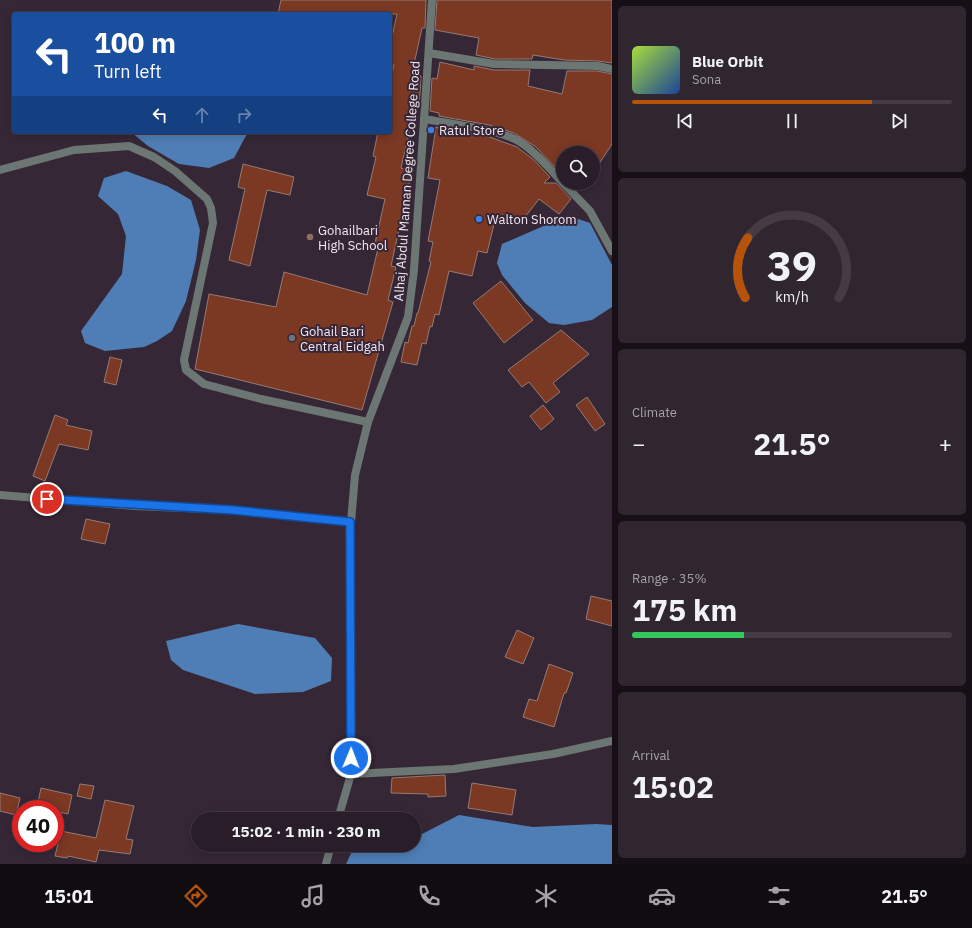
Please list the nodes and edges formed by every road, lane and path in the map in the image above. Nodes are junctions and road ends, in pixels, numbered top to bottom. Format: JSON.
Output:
{"nodes":[{"id":1,"x":432,"y":0,"type":"edge"},
{"id":2,"x":429,"y":53,"type":"junction"},
{"id":3,"x":612,"y":69,"type":"edge"},
{"id":4,"x":424,"y":119,"type":"junction"},
{"id":5,"x":0,"y":170,"type":"edge"},
{"id":6,"x":556,"y":176,"type":"edge"},
{"id":7,"x":570,"y":190,"type":"edge"},
{"id":8,"x":612,"y":251,"type":"edge"},
{"id":9,"x":368,"y":422,"type":"junction"},
{"id":10,"x":0,"y":495,"type":"edge"},
{"id":11,"x":350,"y":522,"type":"junction"},
{"id":12,"x":612,"y":741,"type":"edge"},
{"id":13,"x":351,"y":774,"type":"junction"},
{"id":14,"x":340,"y":812,"type":"edge"},
{"id":15,"x":329,"y":852,"type":"edge"},
{"id":16,"x":326,"y":864,"type":"edge"}],
"edges":[{"from":1,"to":2,"type":"street","name":"Alhaj Abdul Mannan Degree College Road"},
{"from":2,"to":3,"type":"street"},
{"from":2,"to":4,"type":"street","name":"Alhaj Abdul Mannan Degree College Road"},
{"from":4,"to":6,"type":"street"},
{"from":4,"to":9,"type":"street","name":"Alhaj Abdul Mannan Degree College Road"},
{"from":5,"to":9,"type":"street"},
{"from":7,"to":8,"type":"street"},
{"from":9,"to":11,"type":"street","name":"Alhaj Abdul Mannan Degree College Road"},
{"from":10,"to":11,"type":"street"},
{"from":11,"to":13,"type":"street","name":"Alhaj Abdul Mannan Degree College Road"},
{"from":12,"to":13,"type":"street"},
{"from":13,"to":14,"type":"street","name":"Alhaj Abdul Mannan Degree College Road"},
{"from":15,"to":16,"type":"street"}]}
